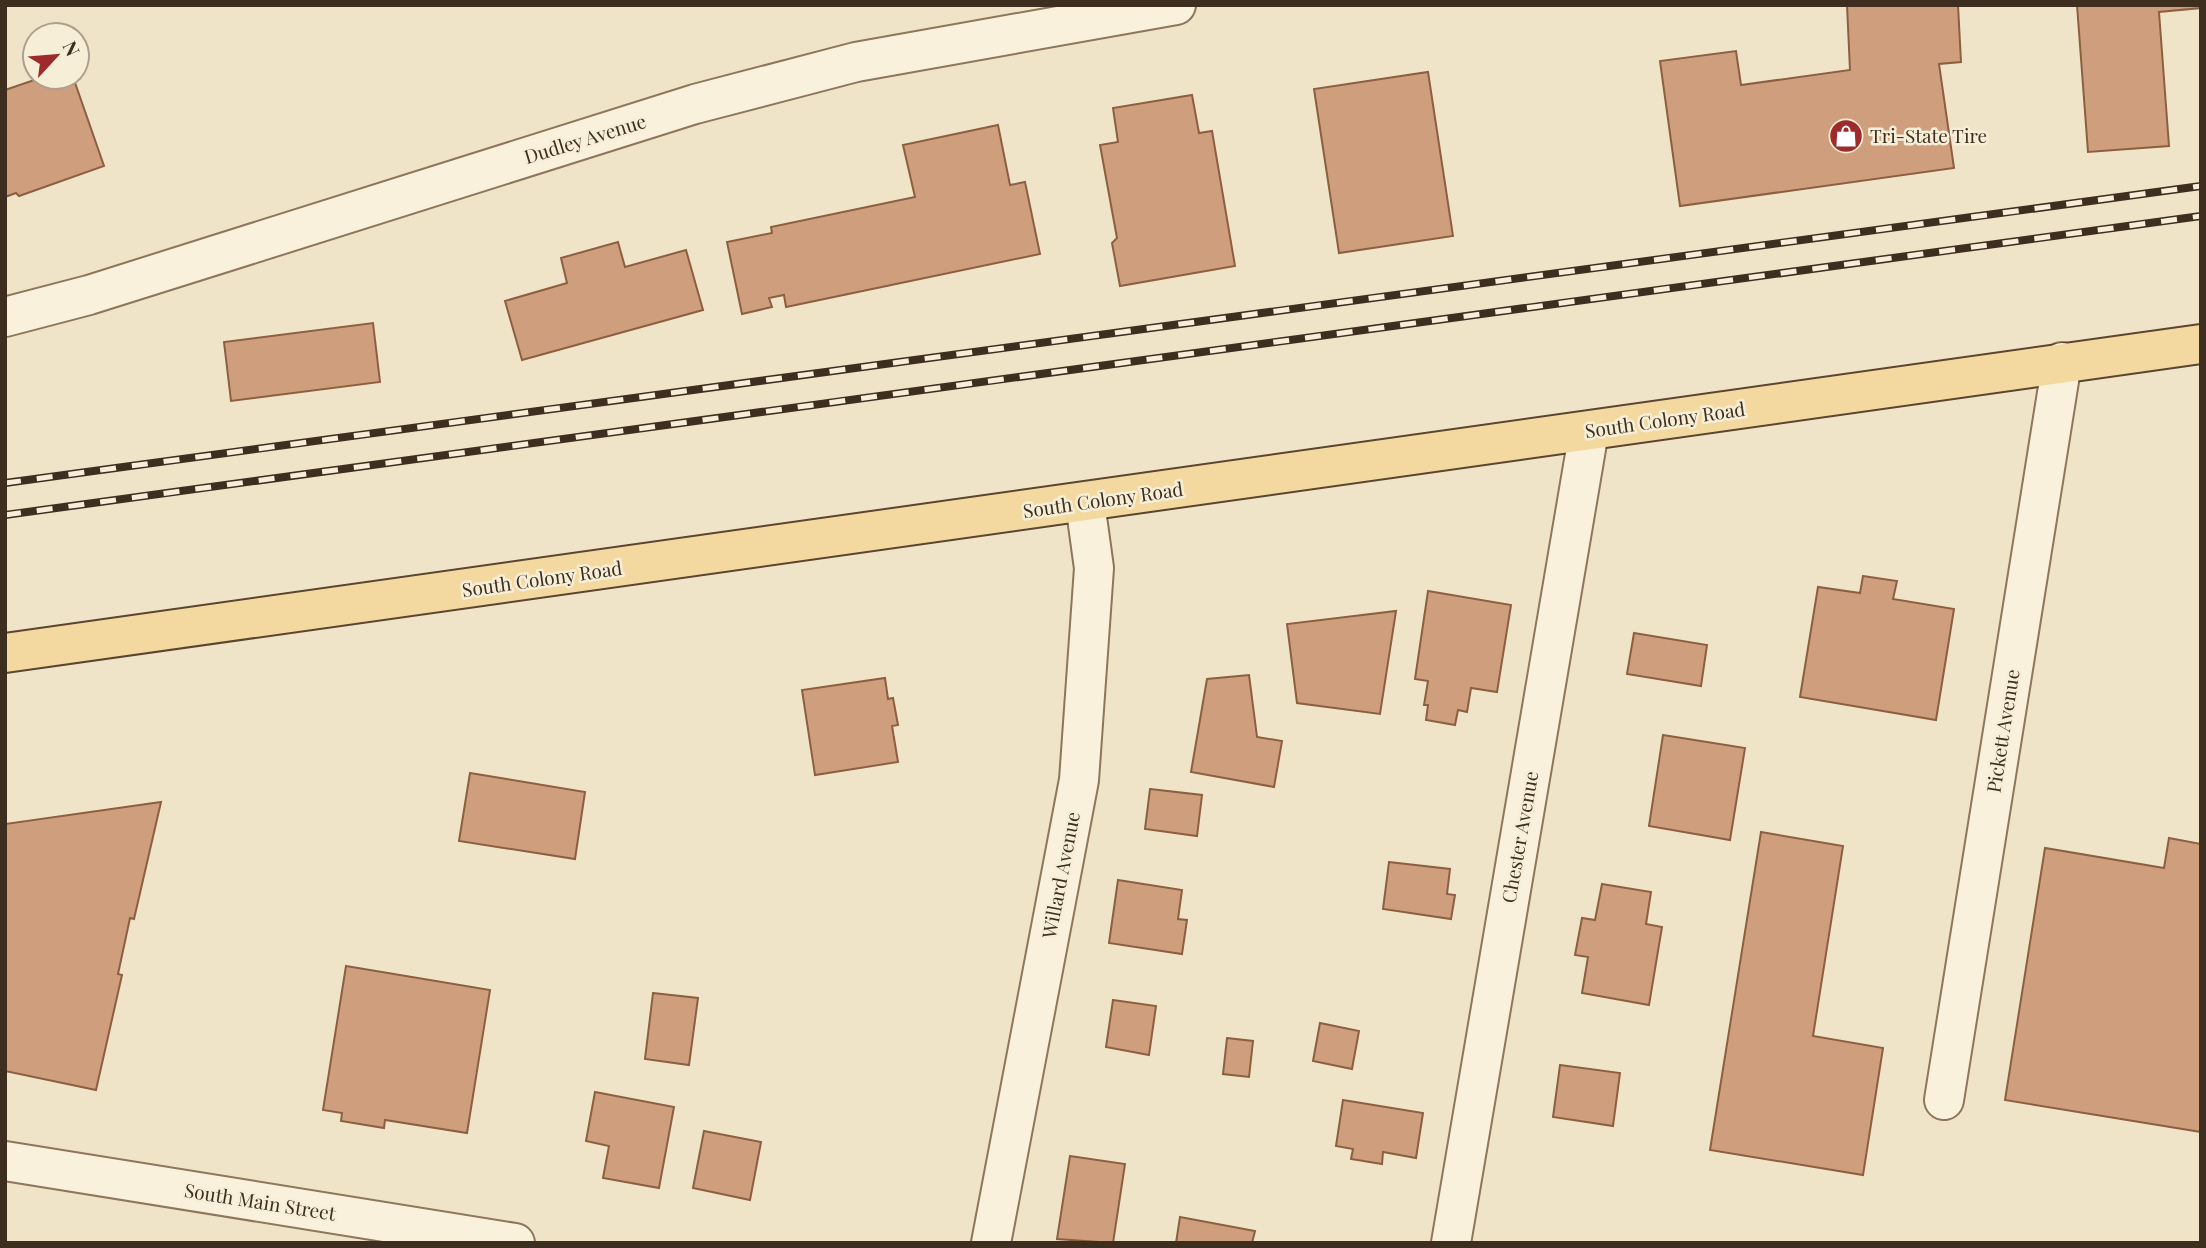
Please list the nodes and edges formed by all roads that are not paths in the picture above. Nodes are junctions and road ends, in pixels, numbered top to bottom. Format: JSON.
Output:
{"nodes":[{"id":1,"x":1176,"y":5,"type":"edge"},
{"id":2,"x":5,"y":317,"type":"edge"},
{"id":3,"x":2201,"y":344,"type":"edge"},
{"id":4,"x":2062,"y":362,"type":"junction"},
{"id":5,"x":1588,"y":431,"type":"junction"},
{"id":6,"x":1085,"y":503,"type":"junction"},
{"id":7,"x":5,"y":653,"type":"edge"},
{"id":8,"x":1944,"y":1100,"type":"dead end"},
{"id":9,"x":5,"y":1161,"type":"edge"},
{"id":10,"x":515,"y":1243,"type":"edge"},
{"id":11,"x":992,"y":1243,"type":"edge"},
{"id":12,"x":1451,"y":1243,"type":"edge"}],
"edges":[{"from":1,"to":2,"type":"street","name":"Dudley Avenue"},
{"from":3,"to":4,"type":"main road","name":"South Colony Road"},
{"from":4,"to":5,"type":"main road","name":"South Colony Road"},
{"from":4,"to":8,"type":"street","name":"Pickett Avenue"},
{"from":5,"to":6,"type":"main road","name":"South Colony Road"},
{"from":5,"to":12,"type":"street","name":"Chester Avenue"},
{"from":6,"to":7,"type":"main road","name":"South Colony Road"},
{"from":6,"to":11,"type":"street","name":"Willard Avenue"},
{"from":9,"to":10,"type":"street","name":"South Main Street"}]}
